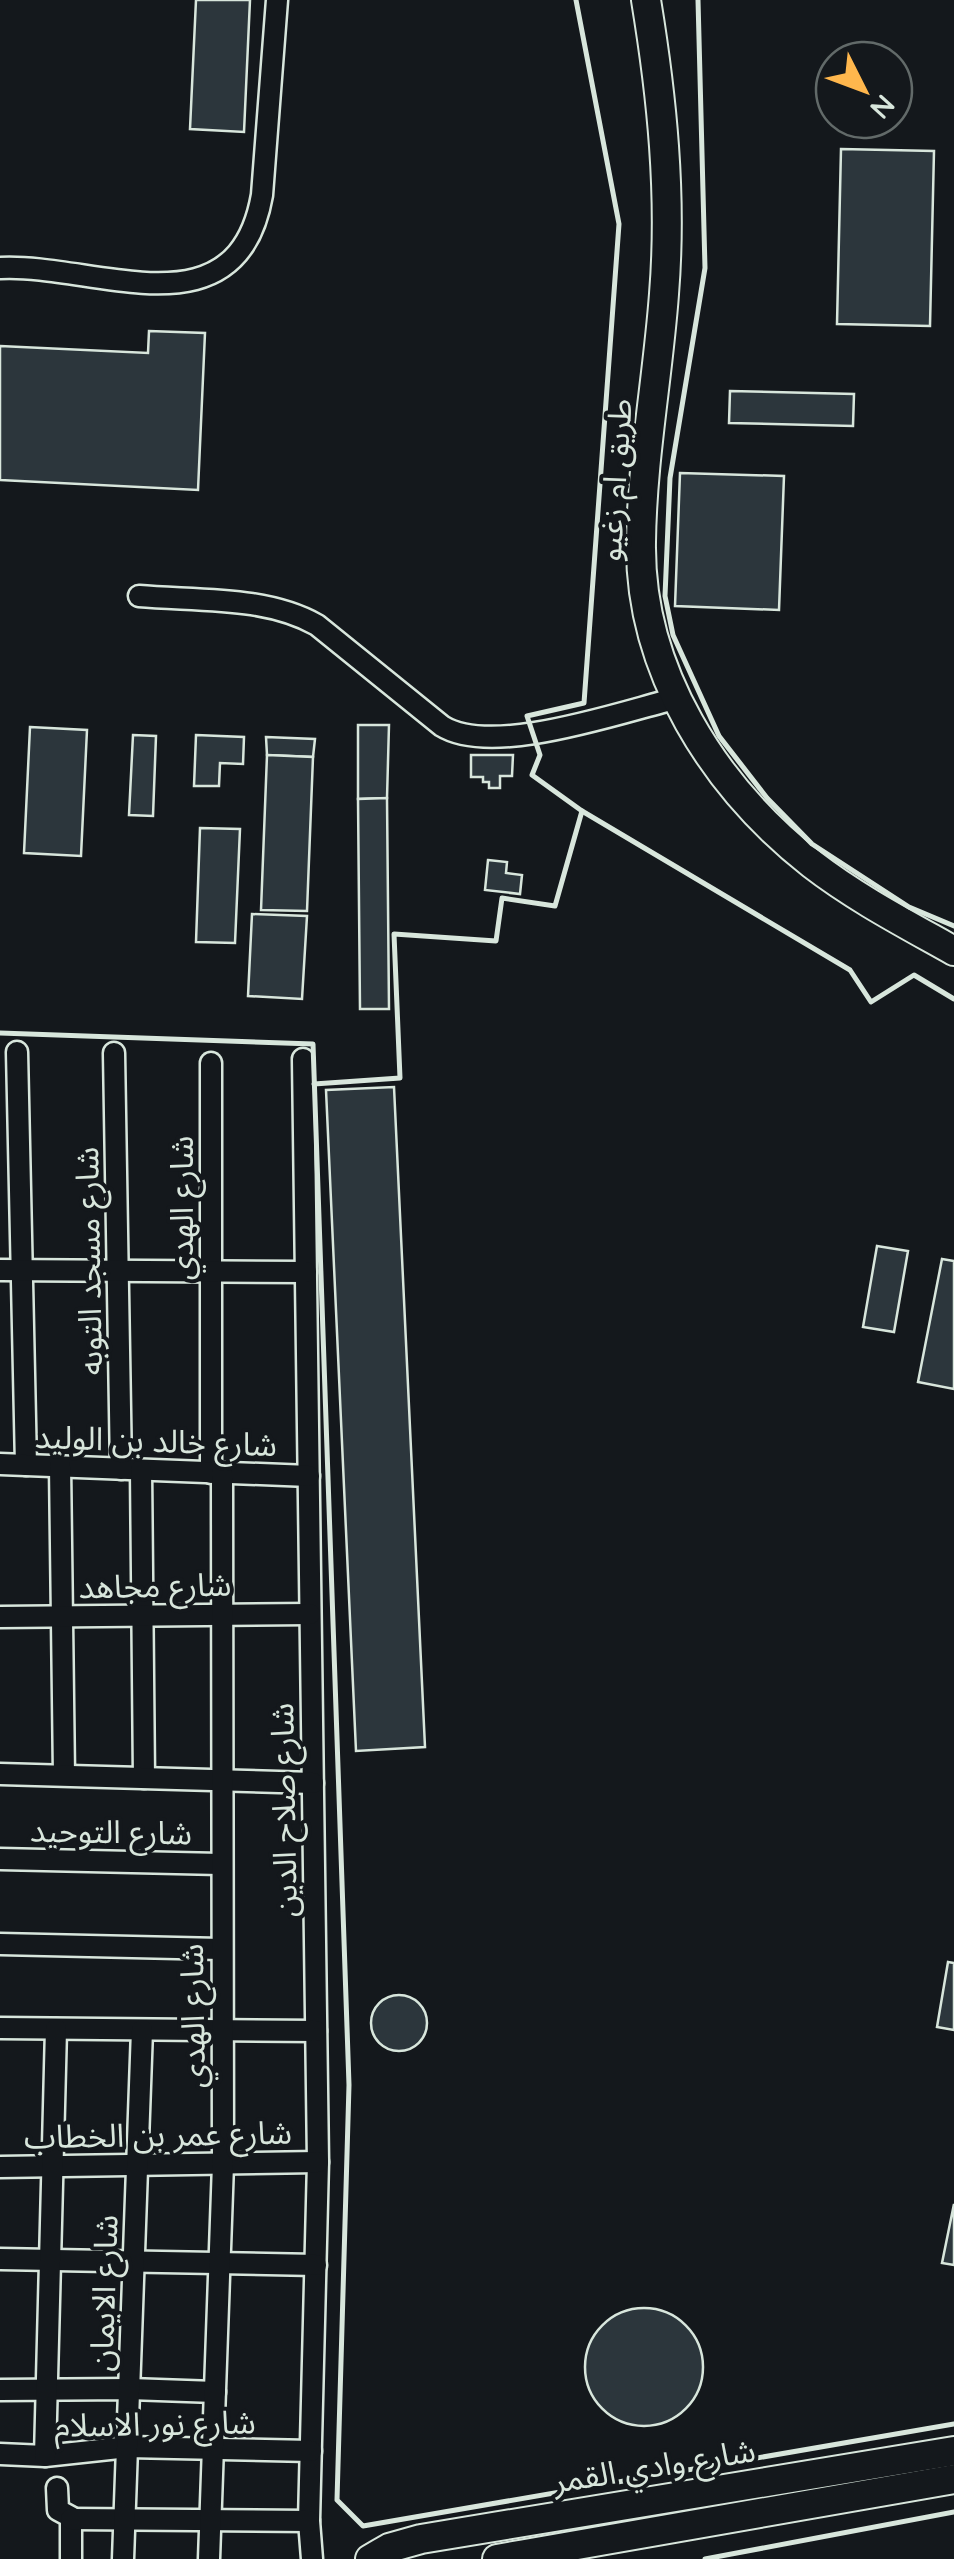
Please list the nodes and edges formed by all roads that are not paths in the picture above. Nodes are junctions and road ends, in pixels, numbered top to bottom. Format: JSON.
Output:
{"nodes":[{"id":1,"x":277,"y":0,"type":"edge"},
{"id":2,"x":646,"y":0,"type":"edge"},
{"id":3,"x":0,"y":268,"type":"edge"},
{"id":4,"x":140,"y":596,"type":"dead end"},
{"id":5,"x":674,"y":699,"type":"junction"},
{"id":6,"x":954,"y":952,"type":"edge"},
{"id":7,"x":17,"y":1052,"type":"dead end"},
{"id":8,"x":114,"y":1053,"type":"dead end"},
{"id":9,"x":303,"y":1060,"type":"dead end"},
{"id":10,"x":210,"y":1064,"type":"dead end"},
{"id":11,"x":0,"y":1270,"type":"edge"},
{"id":12,"x":22,"y":1270,"type":"junction"},
{"id":13,"x":118,"y":1271,"type":"junction"},
{"id":14,"x":211,"y":1272,"type":"junction"},
{"id":15,"x":306,"y":1272,"type":"junction"},
{"id":16,"x":0,"y":1464,"type":"edge"},
{"id":17,"x":26,"y":1465,"type":"junction"},
{"id":18,"x":60,"y":1466,"type":"junction"},
{"id":19,"x":131,"y":1469,"type":"junction"},
{"id":20,"x":216,"y":1473,"type":"junction"},
{"id":21,"x":309,"y":1476,"type":"junction"},
{"id":22,"x":222,"y":1614,"type":"junction"},
{"id":23,"x":310,"y":1614,"type":"junction"},
{"id":24,"x":62,"y":1616,"type":"junction"},
{"id":25,"x":142,"y":1616,"type":"junction"},
{"id":26,"x":0,"y":1617,"type":"edge"},
{"id":27,"x":0,"y":1774,"type":"edge"},
{"id":28,"x":64,"y":1775,"type":"junction"},
{"id":29,"x":144,"y":1778,"type":"junction"},
{"id":30,"x":222,"y":1780,"type":"junction"},
{"id":31,"x":313,"y":1783,"type":"junction"},
{"id":32,"x":0,"y":1858,"type":"edge"},
{"id":33,"x":220,"y":1864,"type":"junction"},
{"id":34,"x":0,"y":1944,"type":"edge"},
{"id":35,"x":221,"y":1949,"type":"junction"},
{"id":36,"x":0,"y":2028,"type":"edge"},
{"id":37,"x":56,"y":2029,"type":"junction"},
{"id":38,"x":142,"y":2030,"type":"junction"},
{"id":39,"x":223,"y":2030,"type":"junction"},
{"id":40,"x":316,"y":2031,"type":"junction"},
{"id":41,"x":318,"y":2162,"type":"junction"},
{"id":42,"x":223,"y":2164,"type":"junction"},
{"id":43,"x":137,"y":2166,"type":"junction"},
{"id":44,"x":0,"y":2167,"type":"edge"},
{"id":45,"x":51,"y":2168,"type":"junction"},
{"id":46,"x":0,"y":2259,"type":"edge"},
{"id":47,"x":51,"y":2262,"type":"junction"},
{"id":48,"x":136,"y":2263,"type":"junction"},
{"id":49,"x":220,"y":2264,"type":"junction"},
{"id":50,"x":316,"y":2265,"type":"junction"},
{"id":51,"x":130,"y":2389,"type":"junction"},
{"id":52,"x":0,"y":2390,"type":"edge"},
{"id":53,"x":47,"y":2390,"type":"junction"},
{"id":54,"x":215,"y":2392,"type":"junction"},
{"id":55,"x":128,"y":2447,"type":"junction"},
{"id":56,"x":213,"y":2447,"type":"junction"},
{"id":57,"x":310,"y":2451,"type":"junction"},
{"id":58,"x":954,"y":2451,"type":"edge"},
{"id":59,"x":0,"y":2454,"type":"edge"},
{"id":60,"x":46,"y":2456,"type":"junction"},
{"id":61,"x":954,"y":2479,"type":"edge"},
{"id":62,"x":57,"y":2488,"type":"dead end"},
{"id":63,"x":71,"y":2519,"type":"junction"},
{"id":64,"x":125,"y":2520,"type":"junction"},
{"id":65,"x":211,"y":2520,"type":"junction"},
{"id":66,"x":308,"y":2521,"type":"junction"},
{"id":67,"x":71,"y":2559,"type":"edge"},
{"id":68,"x":123,"y":2559,"type":"edge"},
{"id":69,"x":208,"y":2559,"type":"edge"},
{"id":70,"x":312,"y":2559,"type":"edge"},
{"id":71,"x":370,"y":2559,"type":"edge"},
{"id":72,"x":497,"y":2559,"type":"edge"}],
"edges":[{"from":1,"to":3,"type":"street"},
{"from":2,"to":5,"type":"main road","name":"طريق ام زغيو"},
{"from":4,"to":5,"type":"street"},
{"from":5,"to":6,"type":"main road","name":"طريق ام زغيو"},
{"from":7,"to":12,"type":"street"},
{"from":8,"to":13,"type":"street","name":"شارع مسجد التوبه"},
{"from":9,"to":15,"type":"street","name":"شارع صلاح الدين"},
{"from":10,"to":14,"type":"street","name":"شارع الهدي"},
{"from":11,"to":12,"type":"street"},
{"from":12,"to":13,"type":"street"},
{"from":12,"to":17,"type":"street"},
{"from":13,"to":14,"type":"street"},
{"from":13,"to":19,"type":"street","name":"شارع مسجد التوبه"},
{"from":14,"to":15,"type":"street"},
{"from":14,"to":20,"type":"street","name":"شارع الهدي"},
{"from":15,"to":21,"type":"street","name":"شارع صلاح الدين"},
{"from":16,"to":17,"type":"street","name":"شارع خالد بن الوليد"},
{"from":17,"to":18,"type":"street","name":"شارع خالد بن الوليد"},
{"from":18,"to":19,"type":"street","name":"شارع خالد بن الوليد"},
{"from":18,"to":24,"type":"street"},
{"from":19,"to":20,"type":"street","name":"شارع خالد بن الوليد"},
{"from":19,"to":25,"type":"street","name":"شارع مسجد التوبه"},
{"from":20,"to":21,"type":"street","name":"شارع خالد بن الوليد"},
{"from":20,"to":22,"type":"street","name":"شارع الهدي"},
{"from":21,"to":23,"type":"street","name":"شارع صلاح الدين"},
{"from":22,"to":23,"type":"street","name":"شارع مجاهد"},
{"from":22,"to":25,"type":"street","name":"شارع مجاهد"},
{"from":22,"to":30,"type":"street","name":"شارع الهدي"},
{"from":23,"to":31,"type":"street","name":"شارع صلاح الدين"},
{"from":24,"to":25,"type":"street","name":"شارع مجاهد"},
{"from":24,"to":26,"type":"street","name":"شارع مجاهد"},
{"from":24,"to":28,"type":"street"},
{"from":25,"to":29,"type":"street","name":"شارع مسجد التوبه"},
{"from":27,"to":28,"type":"street"},
{"from":28,"to":29,"type":"street"},
{"from":29,"to":30,"type":"street"},
{"from":30,"to":31,"type":"street"},
{"from":30,"to":33,"type":"street","name":"شارع الهدي"},
{"from":31,"to":40,"type":"street","name":"شارع صلاح الدين"},
{"from":32,"to":33,"type":"street","name":"شارع التوحيد"},
{"from":33,"to":35,"type":"street","name":"شارع الهدي"},
{"from":34,"to":35,"type":"street"},
{"from":35,"to":39,"type":"street","name":"شارع الهدي"},
{"from":36,"to":37,"type":"street"},
{"from":37,"to":38,"type":"street"},
{"from":37,"to":45,"type":"street"},
{"from":38,"to":39,"type":"street"},
{"from":38,"to":43,"type":"street","name":"شارع الايمان"},
{"from":39,"to":40,"type":"street"},
{"from":39,"to":42,"type":"street","name":"شارع الهدي"},
{"from":40,"to":41,"type":"street","name":"شارع صلاح الدين"},
{"from":41,"to":42,"type":"street","name":"شارع عمر بن الخطاب"},
{"from":41,"to":50,"type":"street","name":"شارع صلاح الدين"},
{"from":42,"to":43,"type":"street","name":"شارع عمر بن الخطاب"},
{"from":42,"to":49,"type":"street","name":"شارع الهدي"},
{"from":43,"to":45,"type":"street","name":"شارع عمر بن الخطاب"},
{"from":43,"to":48,"type":"street","name":"شارع الايمان"},
{"from":44,"to":45,"type":"street","name":"شارع عمر بن الخطاب"},
{"from":45,"to":47,"type":"street"},
{"from":46,"to":47,"type":"street"},
{"from":47,"to":48,"type":"street"},
{"from":47,"to":53,"type":"street"},
{"from":48,"to":49,"type":"street"},
{"from":48,"to":51,"type":"street","name":"شارع الايمان"},
{"from":49,"to":50,"type":"street"},
{"from":49,"to":54,"type":"street","name":"شارع الهدي"},
{"from":50,"to":57,"type":"street","name":"شارع صلاح الدين"},
{"from":51,"to":53,"type":"street"},
{"from":51,"to":54,"type":"street"},
{"from":51,"to":55,"type":"street","name":"شارع الايمان"},
{"from":52,"to":53,"type":"street"},
{"from":53,"to":60,"type":"street"},
{"from":54,"to":56,"type":"street","name":"شارع الهدي"},
{"from":55,"to":56,"type":"street","name":"شارع نور الاسلام"},
{"from":55,"to":60,"type":"street","name":"شارع نور الاسلام"},
{"from":55,"to":64,"type":"street","name":"شارع الايمان"},
{"from":56,"to":57,"type":"street","name":"شارع نور الاسلام"},
{"from":56,"to":65,"type":"street","name":"شارع الهدي"},
{"from":57,"to":66,"type":"street","name":"شارع صلاح الدين"},
{"from":58,"to":71,"type":"main road","name":"شارع وادي القمر"},
{"from":59,"to":60,"type":"street","name":"شارع نور الاسلام"},
{"from":61,"to":72,"type":"main road","name":"شارع وادي القمر"},
{"from":62,"to":63,"type":"street"},
{"from":63,"to":64,"type":"street"},
{"from":63,"to":67,"type":"street"},
{"from":64,"to":65,"type":"street"},
{"from":64,"to":68,"type":"street","name":"شارع الايمان"},
{"from":65,"to":66,"type":"street"},
{"from":65,"to":69,"type":"street","name":"شارع الهدي"},
{"from":66,"to":70,"type":"street","name":"شارع صلاح الدين"}]}
